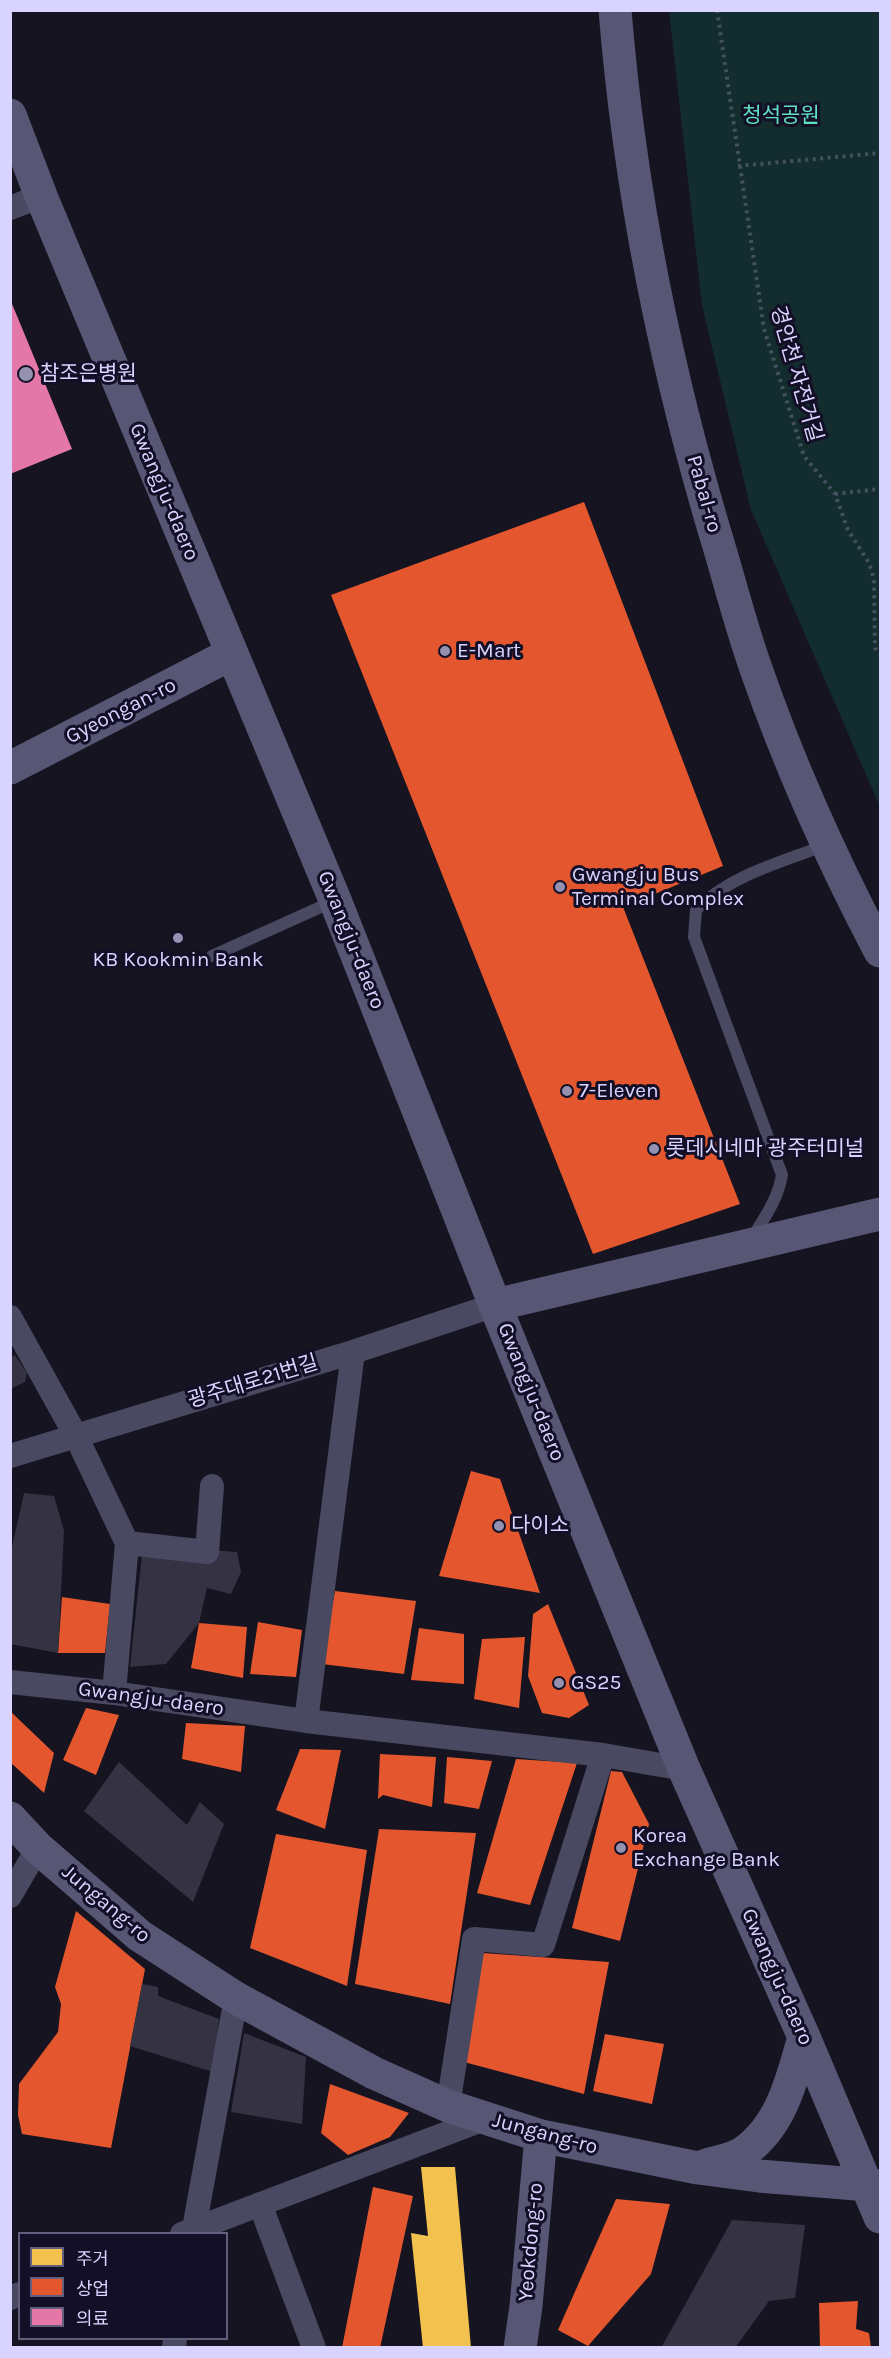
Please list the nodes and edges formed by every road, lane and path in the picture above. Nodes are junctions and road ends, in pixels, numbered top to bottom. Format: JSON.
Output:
{"nodes":[{"id":1,"x":615,"y":10,"type":"edge"},
{"id":2,"x":717,"y":10,"type":"edge"},
{"id":3,"x":10,"y":115,"type":"edge"},
{"id":4,"x":880,"y":153,"type":"edge"},
{"id":5,"x":738,"y":166,"type":"junction"},
{"id":6,"x":41,"y":196,"type":"junction"},
{"id":7,"x":10,"y":208,"type":"edge"},
{"id":8,"x":880,"y":489,"type":"edge"},
{"id":9,"x":835,"y":494,"type":"junction"},
{"id":10,"x":231,"y":654,"type":"junction"},
{"id":11,"x":880,"y":654,"type":"edge"},
{"id":12,"x":10,"y":768,"type":"edge"},
{"id":13,"x":828,"y":844,"type":"junction"},
{"id":14,"x":335,"y":900,"type":"junction"},
{"id":15,"x":880,"y":951,"type":"edge"},
{"id":16,"x":212,"y":956,"type":"dead end"},
{"id":17,"x":880,"y":1214,"type":"edge"},
{"id":18,"x":748,"y":1244,"type":"junction"},
{"id":19,"x":495,"y":1305,"type":"junction"},
{"id":20,"x":10,"y":1317,"type":"edge"},
{"id":21,"x":352,"y":1352,"type":"junction"},
{"id":22,"x":76,"y":1436,"type":"junction"},
{"id":23,"x":10,"y":1456,"type":"edge"},
{"id":24,"x":212,"y":1486,"type":"dead end"},
{"id":25,"x":127,"y":1543,"type":"junction"},
{"id":26,"x":10,"y":1682,"type":"edge"},
{"id":27,"x":114,"y":1693,"type":"junction"},
{"id":28,"x":306,"y":1721,"type":"junction"},
{"id":29,"x":603,"y":1755,"type":"junction"},
{"id":30,"x":684,"y":1768,"type":"junction"},
{"id":31,"x":10,"y":1818,"type":"edge"},
{"id":32,"x":38,"y":1848,"type":"junction"},
{"id":33,"x":10,"y":1896,"type":"edge"},
{"id":34,"x":236,"y":1998,"type":"junction"},
{"id":35,"x":804,"y":2037,"type":"junction"},
{"id":36,"x":448,"y":2106,"type":"junction"},
{"id":37,"x":487,"y":2118,"type":"junction"},
{"id":38,"x":541,"y":2136,"type":"junction"},
{"id":39,"x":698,"y":2168,"type":"junction"},
{"id":40,"x":875,"y":2186,"type":"edge"},
{"id":41,"x":260,"y":2204,"type":"junction"},
{"id":42,"x":880,"y":2217,"type":"edge"},
{"id":43,"x":190,"y":2232,"type":"edge"},
{"id":44,"x":314,"y":2348,"type":"edge"},
{"id":45,"x":520,"y":2348,"type":"edge"}],
"edges":[{"from":1,"to":13,"type":"street","name":"Pabal-ro"},
{"from":2,"to":5,"type":"path","name":"경안천 자전거길"},
{"from":3,"to":6,"type":"street","name":"Gwangju-daero"},
{"from":4,"to":5,"type":"path"},
{"from":5,"to":9,"type":"path","name":"경안천 자전거길"},
{"from":6,"to":7,"type":"street"},
{"from":6,"to":10,"type":"street","name":"Gwangju-daero"},
{"from":8,"to":9,"type":"path"},
{"from":9,"to":11,"type":"path","name":"경안천 자전거길"},
{"from":10,"to":12,"type":"street","name":"Gyeongan-ro"},
{"from":10,"to":14,"type":"street","name":"Gwangju-daero"},
{"from":13,"to":15,"type":"street","name":"Pabal-ro"},
{"from":13,"to":18,"type":"lane"},
{"from":14,"to":16,"type":"lane"},
{"from":14,"to":19,"type":"street","name":"Gwangju-daero"},
{"from":17,"to":18,"type":"street"},
{"from":18,"to":19,"type":"street"},
{"from":19,"to":21,"type":"street","name":"광주대로21번길"},
{"from":19,"to":30,"type":"street","name":"Gwangju-daero"},
{"from":20,"to":22,"type":"street"},
{"from":21,"to":22,"type":"street","name":"광주대로21번길"},
{"from":21,"to":28,"type":"street"},
{"from":22,"to":23,"type":"street","name":"광주대로21번길"},
{"from":22,"to":25,"type":"street"},
{"from":24,"to":25,"type":"street"},
{"from":25,"to":27,"type":"street"},
{"from":26,"to":27,"type":"street","name":"Gwangju-daero"},
{"from":27,"to":28,"type":"street","name":"Gwangju-daero"},
{"from":28,"to":29,"type":"street","name":"Gwangju-daero"},
{"from":29,"to":30,"type":"street","name":"Gwangju-daero"},
{"from":29,"to":36,"type":"street"},
{"from":30,"to":35,"type":"street","name":"Gwangju-daero"},
{"from":31,"to":32,"type":"street","name":"Jungang-ro"},
{"from":32,"to":33,"type":"street","name":"Jungang-ro"},
{"from":32,"to":34,"type":"street","name":"Jungang-ro"},
{"from":34,"to":36,"type":"street","name":"Jungang-ro"},
{"from":34,"to":43,"type":"street"},
{"from":35,"to":39,"type":"street"},
{"from":35,"to":40,"type":"street","name":"Gwangju-daero"},
{"from":36,"to":37,"type":"street","name":"Jungang-ro"},
{"from":37,"to":38,"type":"street","name":"Jungang-ro"},
{"from":37,"to":41,"type":"street"},
{"from":38,"to":39,"type":"street","name":"Jungang-ro"},
{"from":38,"to":45,"type":"street","name":"Yeokdong-ro"},
{"from":39,"to":40,"type":"street","name":"Jungang-ro"},
{"from":40,"to":42,"type":"street","name":"Gwangju-daero"},
{"from":41,"to":43,"type":"street"},
{"from":41,"to":44,"type":"street"}]}
